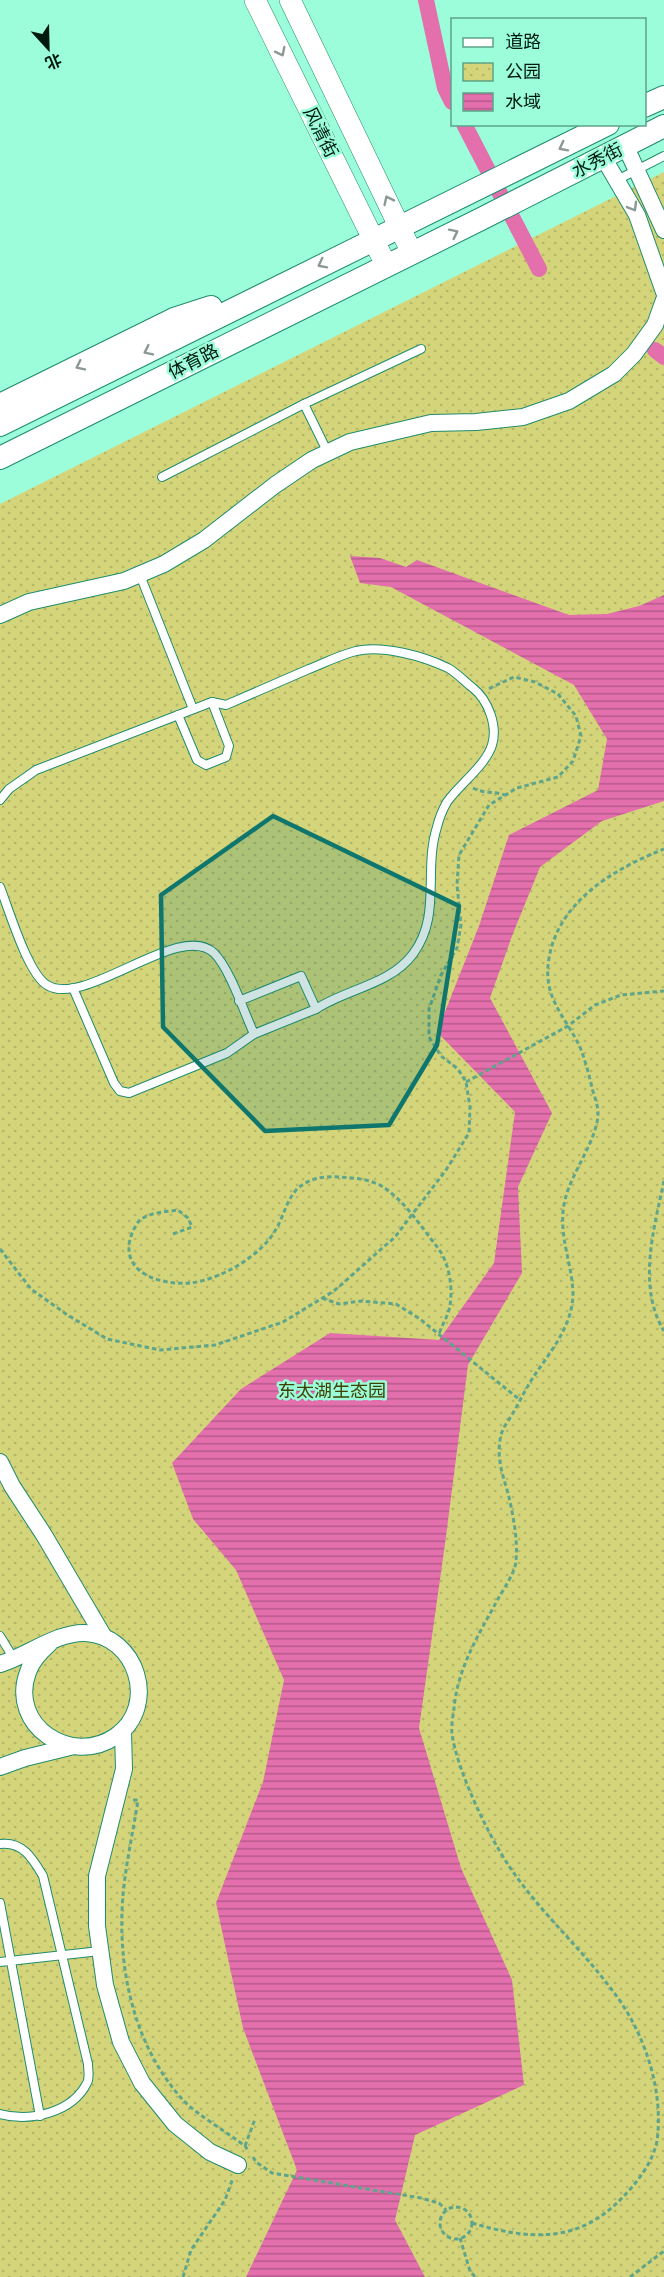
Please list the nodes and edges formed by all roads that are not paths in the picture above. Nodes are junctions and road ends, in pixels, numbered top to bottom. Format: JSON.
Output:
{"nodes":[{"id":1,"x":255,"y":0,"type":"edge"},
{"id":2,"x":290,"y":0,"type":"edge"},
{"id":3,"x":664,"y":97,"type":"edge"},
{"id":4,"x":646,"y":106,"type":"edge"},
{"id":5,"x":604,"y":126,"type":"edge"},
{"id":6,"x":664,"y":126,"type":"edge"},
{"id":7,"x":625,"y":146,"type":"junction"},
{"id":8,"x":664,"y":156,"type":"edge"},
{"id":9,"x":603,"y":157,"type":"junction"},
{"id":10,"x":636,"y":170,"type":"junction"},
{"id":11,"x":616,"y":180,"type":"junction"},
{"id":12,"x":468,"y":195,"type":"joint"},
{"id":13,"x":483,"y":218,"type":"joint"},
{"id":14,"x":400,"y":225,"type":"junction"},
{"id":15,"x":664,"y":230,"type":"edge"},
{"id":16,"x":375,"y":238,"type":"junction"},
{"id":17,"x":412,"y":253,"type":"junction"},
{"id":18,"x":386,"y":265,"type":"junction"},
{"id":19,"x":289,"y":281,"type":"junction"},
{"id":20,"x":664,"y":292,"type":"edge"},
{"id":21,"x":664,"y":300,"type":"edge"},
{"id":22,"x":306,"y":305,"type":"junction"},
{"id":23,"x":421,"y":349,"type":"dead end"},
{"id":24,"x":304,"y":404,"type":"junction"},
{"id":25,"x":0,"y":405,"type":"edge"},
{"id":26,"x":0,"y":425,"type":"edge"},
{"id":27,"x":327,"y":453,"type":"junction"},
{"id":28,"x":0,"y":458,"type":"edge"},
{"id":29,"x":0,"y":472,"type":"edge"},
{"id":30,"x":162,"y":477,"type":"dead end"},
{"id":31,"x":140,"y":574,"type":"junction"},
{"id":32,"x":0,"y":615,"type":"edge"},
{"id":33,"x":212,"y":702,"type":"junction"},
{"id":34,"x":193,"y":709,"type":"junction"},
{"id":35,"x":178,"y":715,"type":"junction"},
{"id":36,"x":0,"y":800,"type":"edge"},
{"id":37,"x":0,"y":887,"type":"edge"},
{"id":38,"x":3,"y":906,"type":"edge"},
{"id":39,"x":73,"y":988,"type":"junction"},
{"id":40,"x":239,"y":1001,"type":"junction"},
{"id":41,"x":315,"y":1010,"type":"junction"},
{"id":42,"x":254,"y":1034,"type":"junction"},
{"id":43,"x":0,"y":1462,"type":"edge"},
{"id":44,"x":0,"y":1636,"type":"edge"},
{"id":45,"x":104,"y":1637,"type":"junction"},
{"id":46,"x":49,"y":1644,"type":"junction"},
{"id":47,"x":7,"y":1662,"type":"edge"},
{"id":48,"x":123,"y":1732,"type":"junction"},
{"id":49,"x":70,"y":1747,"type":"junction"},
{"id":50,"x":0,"y":1767,"type":"edge"},
{"id":51,"x":0,"y":1844,"type":"edge"},
{"id":52,"x":0,"y":1903,"type":"edge"},
{"id":53,"x":100,"y":1951,"type":"junction"},
{"id":54,"x":62,"y":1957,"type":"junction"},
{"id":55,"x":11,"y":1961,"type":"junction"},
{"id":56,"x":0,"y":1962,"type":"edge"},
{"id":57,"x":0,"y":2115,"type":"edge"},
{"id":58,"x":40,"y":2116,"type":"junction"},
{"id":59,"x":238,"y":2165,"type":"road end"}],
"edges":[{"from":1,"to":16,"type":"street","name":"风清街","one_way":true},
{"from":14,"to":2,"type":"street","name":"风清街","one_way":true},
{"from":3,"to":4,"type":"main road"},
{"from":5,"to":12,"type":"main road","name":"水秀街","one_way":true},
{"from":6,"to":7,"type":"main road","name":"水秀街"},
{"from":7,"to":9,"type":"main road","name":"水秀街"},
{"from":7,"to":10,"type":"street"},
{"from":8,"to":10,"type":"lane"},
{"from":9,"to":11,"type":"street"},
{"from":9,"to":13,"type":"main road","name":"水秀街"},
{"from":10,"to":11,"type":"lane"},
{"from":10,"to":15,"type":"street"},
{"from":11,"to":20,"type":"street","one_way":true},
{"from":12,"to":14,"type":"main road","name":"体育路"},
{"from":17,"to":13,"type":"main road","name":"体育路","one_way":true},
{"from":14,"to":16,"type":"main road","name":"体育路"},
{"from":14,"to":17,"type":"street","name":"风清街"},
{"from":16,"to":18,"type":"street","name":"风清街"},
{"from":16,"to":19,"type":"main road","name":"体育路","one_way":true},
{"from":17,"to":18,"type":"main road","name":"体育路"},
{"from":18,"to":22,"type":"main road","name":"体育路"},
{"from":19,"to":25,"type":"main road","one_way":true},
{"from":19,"to":26,"type":"main road","name":"体育路","one_way":true},
{"from":21,"to":27,"type":"street"},
{"from":22,"to":28,"type":"main road","name":"体育路"},
{"from":22,"to":29,"type":"main road"},
{"from":23,"to":24,"type":"lane"},
{"from":24,"to":27,"type":"lane"},
{"from":24,"to":30,"type":"lane"},
{"from":27,"to":31,"type":"street"},
{"from":31,"to":32,"type":"street"},
{"from":31,"to":34,"type":"lane"},
{"from":33,"to":34,"type":"lane"},
{"from":33,"to":35,"type":"lane"},
{"from":33,"to":41,"type":"lane"},
{"from":34,"to":35,"type":"lane"},
{"from":35,"to":36,"type":"lane"},
{"from":37,"to":38,"type":"lane"},
{"from":38,"to":39,"type":"lane"},
{"from":39,"to":40,"type":"lane"},
{"from":39,"to":42,"type":"lane"},
{"from":40,"to":41,"type":"lane"},
{"from":40,"to":42,"type":"lane"},
{"from":41,"to":42,"type":"lane"},
{"from":43,"to":45,"type":"street"},
{"from":44,"to":47,"type":"lane"},
{"from":45,"to":46,"type":"street"},
{"from":45,"to":48,"type":"street"},
{"from":46,"to":47,"type":"street"},
{"from":46,"to":49,"type":"street"},
{"from":48,"to":49,"type":"street"},
{"from":48,"to":53,"type":"street"},
{"from":49,"to":50,"type":"street"},
{"from":51,"to":54,"type":"lane"},
{"from":52,"to":55,"type":"lane"},
{"from":53,"to":54,"type":"lane"},
{"from":53,"to":59,"type":"street"},
{"from":54,"to":55,"type":"lane"},
{"from":54,"to":58,"type":"lane"},
{"from":55,"to":56,"type":"lane"},
{"from":55,"to":58,"type":"lane"},
{"from":57,"to":58,"type":"lane"}]}
